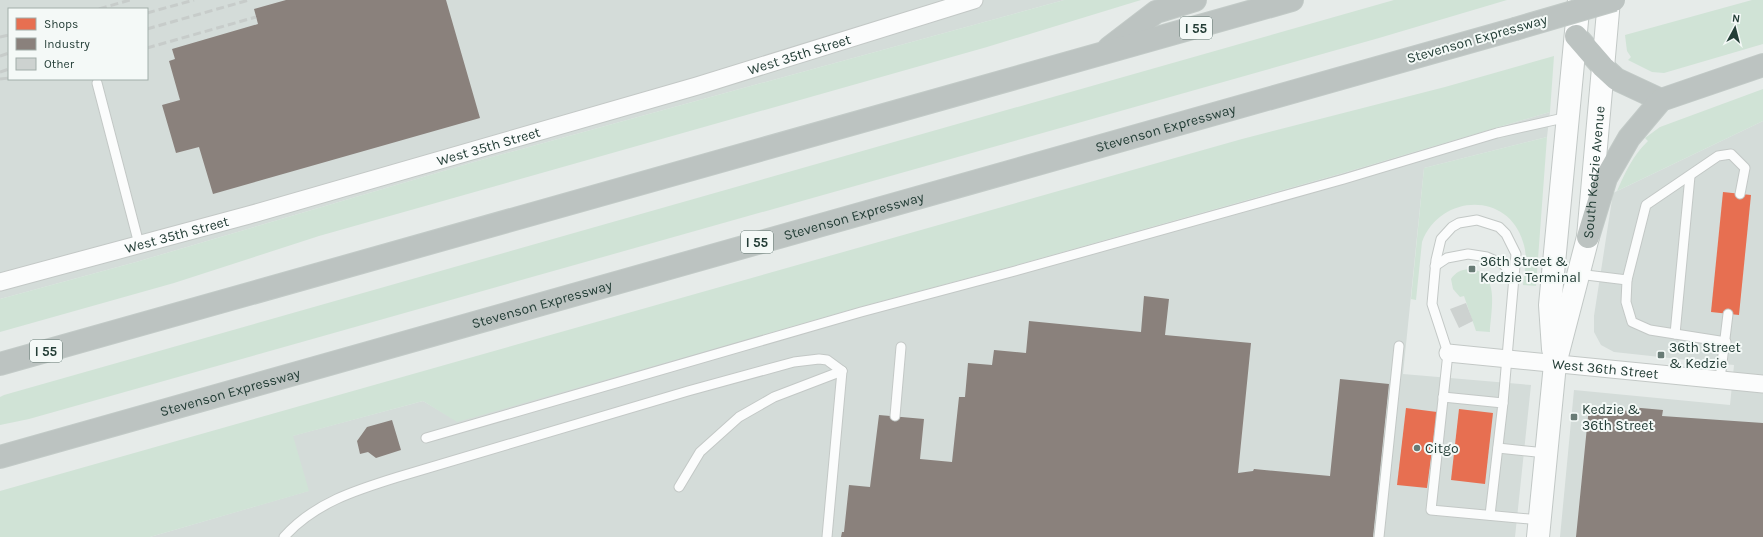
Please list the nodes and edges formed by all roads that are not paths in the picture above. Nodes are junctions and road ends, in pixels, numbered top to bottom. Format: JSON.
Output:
{"nodes":[{"id":1,"x":974,"y":0,"type":"edge"},
{"id":2,"x":1195,"y":0,"type":"edge"},
{"id":3,"x":1292,"y":0,"type":"edge"},
{"id":4,"x":1579,"y":0,"type":"edge"},
{"id":5,"x":1609,"y":0,"type":"edge"},
{"id":6,"x":1614,"y":0,"type":"edge"},
{"id":7,"x":1576,"y":36,"type":"junction"},
{"id":8,"x":1100,"y":55,"type":"junction"},
{"id":9,"x":1763,"y":65,"type":"edge"},
{"id":10,"x":1603,"y":67,"type":"junction"},
{"id":11,"x":97,"y":83,"type":"dead end"},
{"id":12,"x":1661,"y":100,"type":"junction"},
{"id":13,"x":1568,"y":117,"type":"junction"},
{"id":14,"x":1690,"y":176,"type":"junction"},
{"id":15,"x":1740,"y":194,"type":"dead end"},
{"id":16,"x":1588,"y":237,"type":"junction"},
{"id":17,"x":139,"y":244,"type":"junction"},
{"id":18,"x":1435,"y":266,"type":"junction"},
{"id":19,"x":1578,"y":274,"type":"junction"},
{"id":20,"x":1515,"y":277,"type":"junction"},
{"id":21,"x":1627,"y":280,"type":"junction"},
{"id":22,"x":0,"y":282,"type":"edge"},
{"id":23,"x":1728,"y":314,"type":"dead end"},
{"id":24,"x":1675,"y":334,"type":"junction"},
{"id":25,"x":1726,"y":342,"type":"junction"},
{"id":26,"x":1400,"y":346,"type":"dead end"},
{"id":27,"x":901,"y":347,"type":"dead end"},
{"id":28,"x":1448,"y":353,"type":"junction"},
{"id":29,"x":1508,"y":359,"type":"junction"},
{"id":30,"x":0,"y":364,"type":"edge"},
{"id":31,"x":1555,"y":364,"type":"junction"},
{"id":32,"x":842,"y":371,"type":"junction"},
{"id":33,"x":1720,"y":379,"type":"junction"},
{"id":34,"x":1763,"y":384,"type":"edge"},
{"id":35,"x":1443,"y":397,"type":"junction"},
{"id":36,"x":1503,"y":403,"type":"junction"},
{"id":37,"x":895,"y":416,"type":"dead end"},
{"id":38,"x":426,"y":438,"type":"dead end"},
{"id":39,"x":1498,"y":448,"type":"junction"},
{"id":40,"x":1546,"y":453,"type":"junction"},
{"id":41,"x":0,"y":457,"type":"edge"},
{"id":42,"x":679,"y":487,"type":"dead end"},
{"id":43,"x":1490,"y":515,"type":"junction"},
{"id":44,"x":1539,"y":528,"type":"edge"},
{"id":45,"x":284,"y":537,"type":"edge"},
{"id":46,"x":827,"y":537,"type":"edge"},
{"id":47,"x":1379,"y":537,"type":"edge"}],
"edges":[{"from":1,"to":17,"type":"street","name":"West 35th Street"},
{"from":2,"to":8,"type":"highway"},
{"from":3,"to":8,"type":"highway","number":"I 55"},
{"from":4,"to":7,"type":"main road","name":"South Kedzie Avenue"},
{"from":5,"to":10,"type":"main road","name":"South Kedzie Avenue"},
{"from":6,"to":41,"type":"highway","name":"Stevenson Expressway","number":"I 55","bridge":true},
{"from":7,"to":10,"type":"highway"},
{"from":7,"to":13,"type":"main road","name":"South Kedzie Avenue"},
{"from":8,"to":30,"type":"highway","number":"I 55"},
{"from":9,"to":12,"type":"highway"},
{"from":10,"to":12,"type":"highway"},
{"from":10,"to":16,"type":"main road","name":"South Kedzie Avenue"},
{"from":11,"to":17,"type":"lane"},
{"from":12,"to":16,"type":"highway"},
{"from":13,"to":31,"type":"main road","name":"South Kedzie Avenue"},
{"from":13,"to":38,"type":"lane"},
{"from":14,"to":15,"type":"lane"},
{"from":14,"to":21,"type":"lane"},
{"from":14,"to":24,"type":"lane"},
{"from":16,"to":19,"type":"main road","name":"South Kedzie Avenue"},
{"from":17,"to":22,"type":"street","name":"West 35th Street"},
{"from":18,"to":20,"type":"lane"},
{"from":18,"to":20,"type":"lane"},
{"from":18,"to":28,"type":"lane"},
{"from":19,"to":21,"type":"lane"},
{"from":19,"to":31,"type":"main road","name":"South Kedzie Avenue"},
{"from":20,"to":29,"type":"lane"},
{"from":21,"to":24,"type":"lane"},
{"from":23,"to":25,"type":"lane"},
{"from":24,"to":25,"type":"lane"},
{"from":25,"to":33,"type":"lane"},
{"from":26,"to":47,"type":"lane"},
{"from":27,"to":37,"type":"lane"},
{"from":28,"to":29,"type":"street","name":"West 36th Street"},
{"from":28,"to":35,"type":"lane"},
{"from":29,"to":31,"type":"street","name":"West 36th Street"},
{"from":29,"to":36,"type":"lane"},
{"from":31,"to":33,"type":"street","name":"West 36th Street"},
{"from":31,"to":40,"type":"main road","name":"South Kedzie Avenue"},
{"from":32,"to":42,"type":"lane"},
{"from":32,"to":45,"type":"lane"},
{"from":32,"to":46,"type":"lane"},
{"from":33,"to":34,"type":"street","name":"West 36th Street"},
{"from":35,"to":36,"type":"lane"},
{"from":35,"to":43,"type":"lane"},
{"from":36,"to":39,"type":"lane"},
{"from":39,"to":40,"type":"lane"},
{"from":39,"to":43,"type":"lane"},
{"from":40,"to":44,"type":"main road","name":"South Kedzie Avenue"},
{"from":43,"to":44,"type":"lane"}]}
